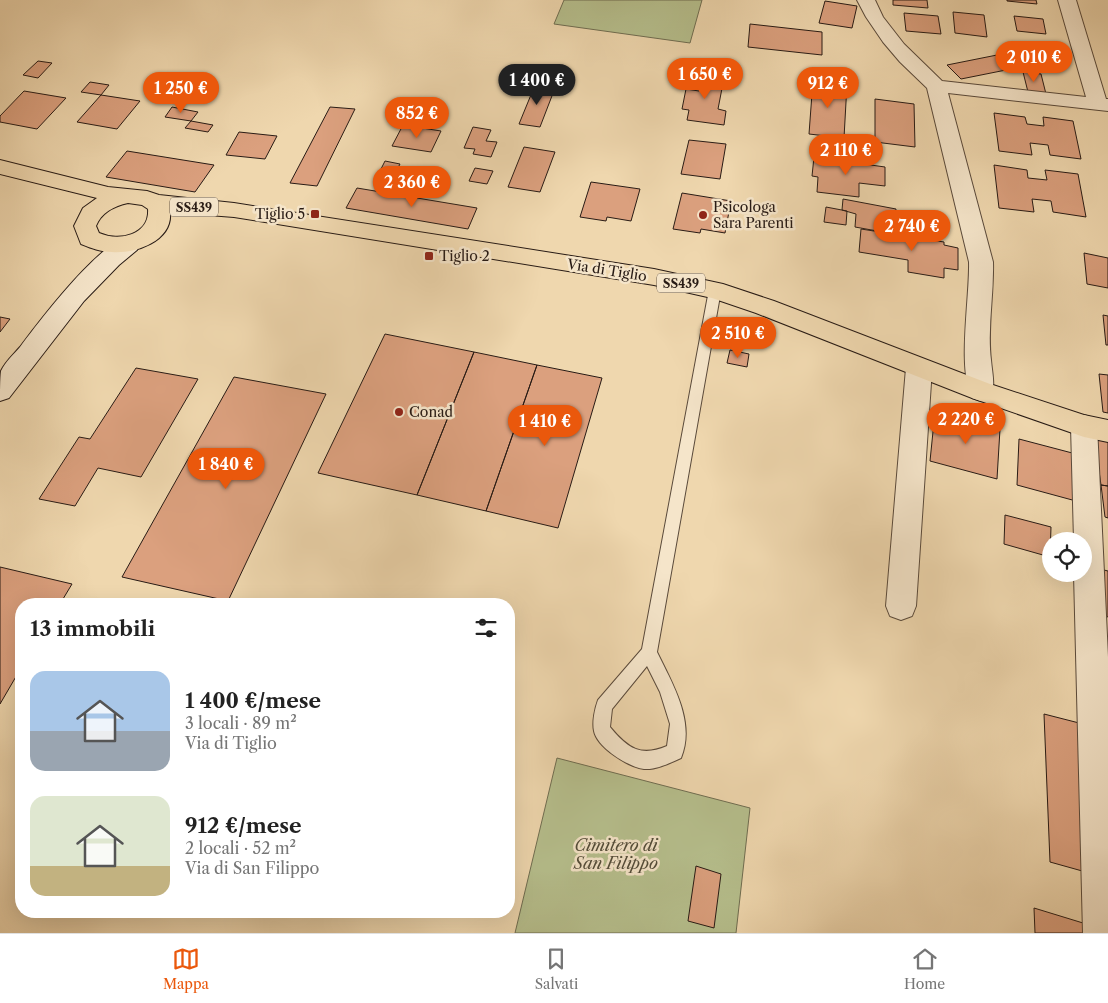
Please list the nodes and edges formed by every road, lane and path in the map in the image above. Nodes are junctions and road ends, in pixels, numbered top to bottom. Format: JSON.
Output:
{"nodes":[{"id":1,"x":866,"y":0,"type":"edge"},
{"id":2,"x":1067,"y":0,"type":"edge"},
{"id":3,"x":936,"y":86,"type":"junction"},
{"id":4,"x":1103,"y":105,"type":"edge"},
{"id":5,"x":0,"y":167,"type":"edge"},
{"id":6,"x":68,"y":183,"type":"junction"},
{"id":7,"x":128,"y":196,"type":"junction"},
{"id":8,"x":154,"y":202,"type":"junction"},
{"id":9,"x":234,"y":210,"type":"junction"},
{"id":10,"x":90,"y":215,"type":"junction"},
{"id":11,"x":156,"y":227,"type":"junction"},
{"id":12,"x":89,"y":238,"type":"junction"},
{"id":13,"x":129,"y":244,"type":"junction"},
{"id":14,"x":715,"y":290,"type":"junction"},
{"id":15,"x":63,"y":309,"type":"junction"},
{"id":16,"x":920,"y":368,"type":"junction"},
{"id":17,"x":0,"y":391,"type":"edge"},
{"id":18,"x":981,"y":391,"type":"junction"},
{"id":19,"x":1096,"y":429,"type":"edge"},
{"id":20,"x":901,"y":606,"type":"dead end"},
{"id":21,"x":648,"y":652,"type":"junction"},
{"id":22,"x":1102,"y":933,"type":"edge"}],
"edges":[{"from":1,"to":3,"type":"street"},
{"from":2,"to":4,"type":"street"},
{"from":3,"to":4,"type":"street"},
{"from":3,"to":18,"type":"street"},
{"from":5,"to":6,"type":"main road"},
{"from":6,"to":7,"type":"main road"},
{"from":6,"to":10,"type":"main road"},
{"from":7,"to":8,"type":"main road"},
{"from":7,"to":10,"type":"main road"},
{"from":8,"to":9,"type":"main road","name":"Via di Tiglio","number":"SS439"},
{"from":8,"to":11,"type":"main road"},
{"from":9,"to":11,"type":"main road","name":"Via di Tiglio","number":"SS439"},
{"from":9,"to":14,"type":"main road","name":"Via di Tiglio","number":"SS439"},
{"from":10,"to":12,"type":"main road"},
{"from":11,"to":13,"type":"main road"},
{"from":12,"to":13,"type":"main road"},
{"from":12,"to":15,"type":"street"},
{"from":13,"to":15,"type":"street"},
{"from":14,"to":16,"type":"main road","name":"Via di Tiglio","number":"SS439"},
{"from":14,"to":21,"type":"lane"},
{"from":15,"to":17,"type":"street"},
{"from":16,"to":18,"type":"main road","name":"Via di Tiglio","number":"SS439"},
{"from":16,"to":20,"type":"street"},
{"from":18,"to":19,"type":"main road","name":"Via di Tiglio","number":"SS439"},
{"from":19,"to":22,"type":"street"},
{"from":21,"to":21,"type":"lane"}]}
